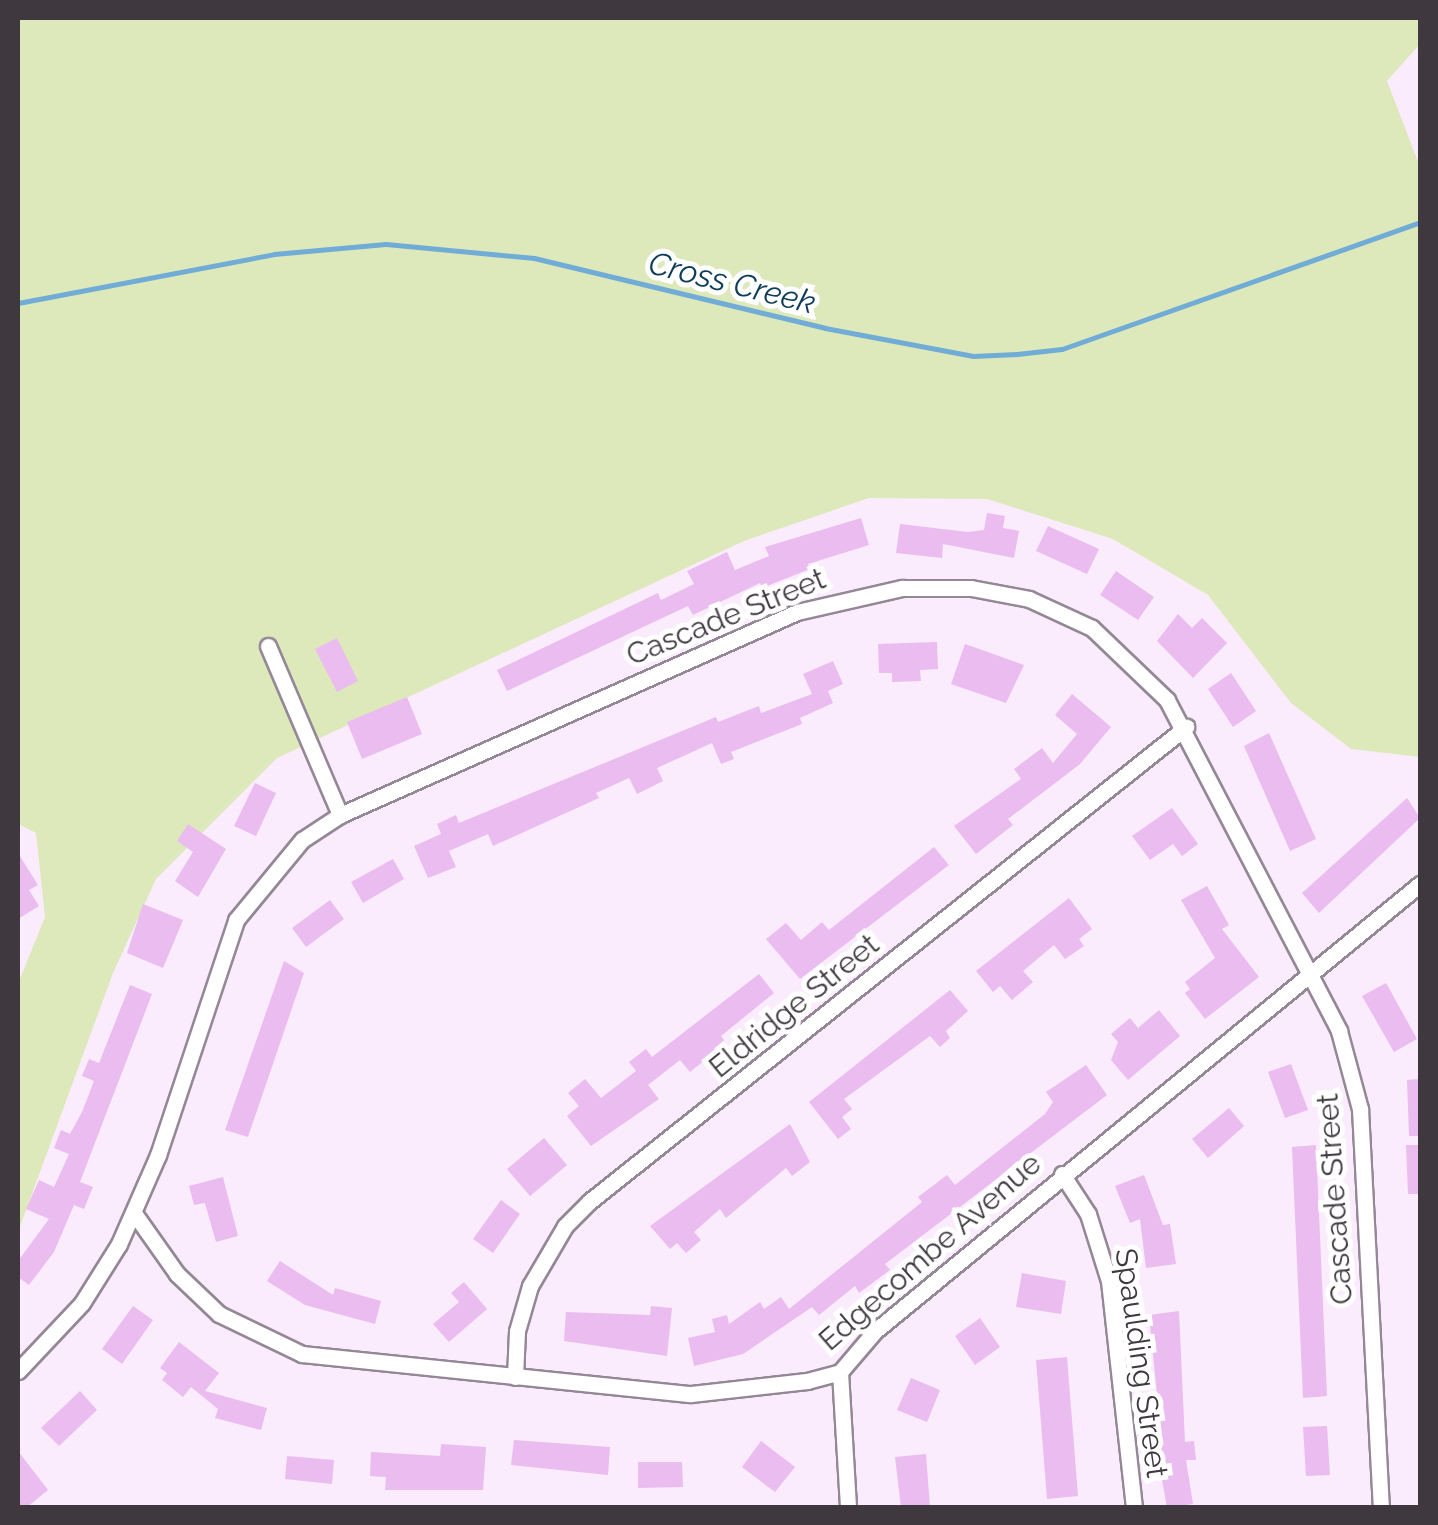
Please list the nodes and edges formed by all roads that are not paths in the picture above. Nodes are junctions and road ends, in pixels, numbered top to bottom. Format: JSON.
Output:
{"nodes":[{"id":1,"x":268,"y":646,"type":"dead end"},
{"id":2,"x":1186,"y":728,"type":"junction"},
{"id":3,"x":340,"y":815,"type":"junction"},
{"id":4,"x":1420,"y":884,"type":"edge"},
{"id":5,"x":1310,"y":972,"type":"junction"},
{"id":6,"x":1062,"y":1174,"type":"junction"},
{"id":7,"x":134,"y":1213,"type":"junction"},
{"id":8,"x":18,"y":1371,"type":"edge"},
{"id":9,"x":840,"y":1372,"type":"junction"},
{"id":10,"x":515,"y":1378,"type":"junction"},
{"id":11,"x":848,"y":1508,"type":"edge"},
{"id":12,"x":1134,"y":1508,"type":"edge"},
{"id":13,"x":1382,"y":1508,"type":"edge"}],
"edges":[{"from":1,"to":3,"type":"street"},
{"from":2,"to":3,"type":"street","name":"Cascade Street"},
{"from":2,"to":5,"type":"street","name":"Cascade Street"},
{"from":2,"to":10,"type":"street","name":"Eldridge Street"},
{"from":3,"to":7,"type":"street","name":"Cascade Street"},
{"from":4,"to":5,"type":"street","name":"Edgecombe Avenue"},
{"from":5,"to":6,"type":"street","name":"Edgecombe Avenue"},
{"from":5,"to":13,"type":"street","name":"Cascade Street"},
{"from":6,"to":9,"type":"street","name":"Edgecombe Avenue"},
{"from":6,"to":12,"type":"street","name":"Spaulding Street"},
{"from":7,"to":8,"type":"street","name":"Cascade Street"},
{"from":7,"to":10,"type":"street","name":"Edgecombe Avenue"},
{"from":9,"to":10,"type":"street","name":"Edgecombe Avenue"},
{"from":9,"to":11,"type":"street"}]}
